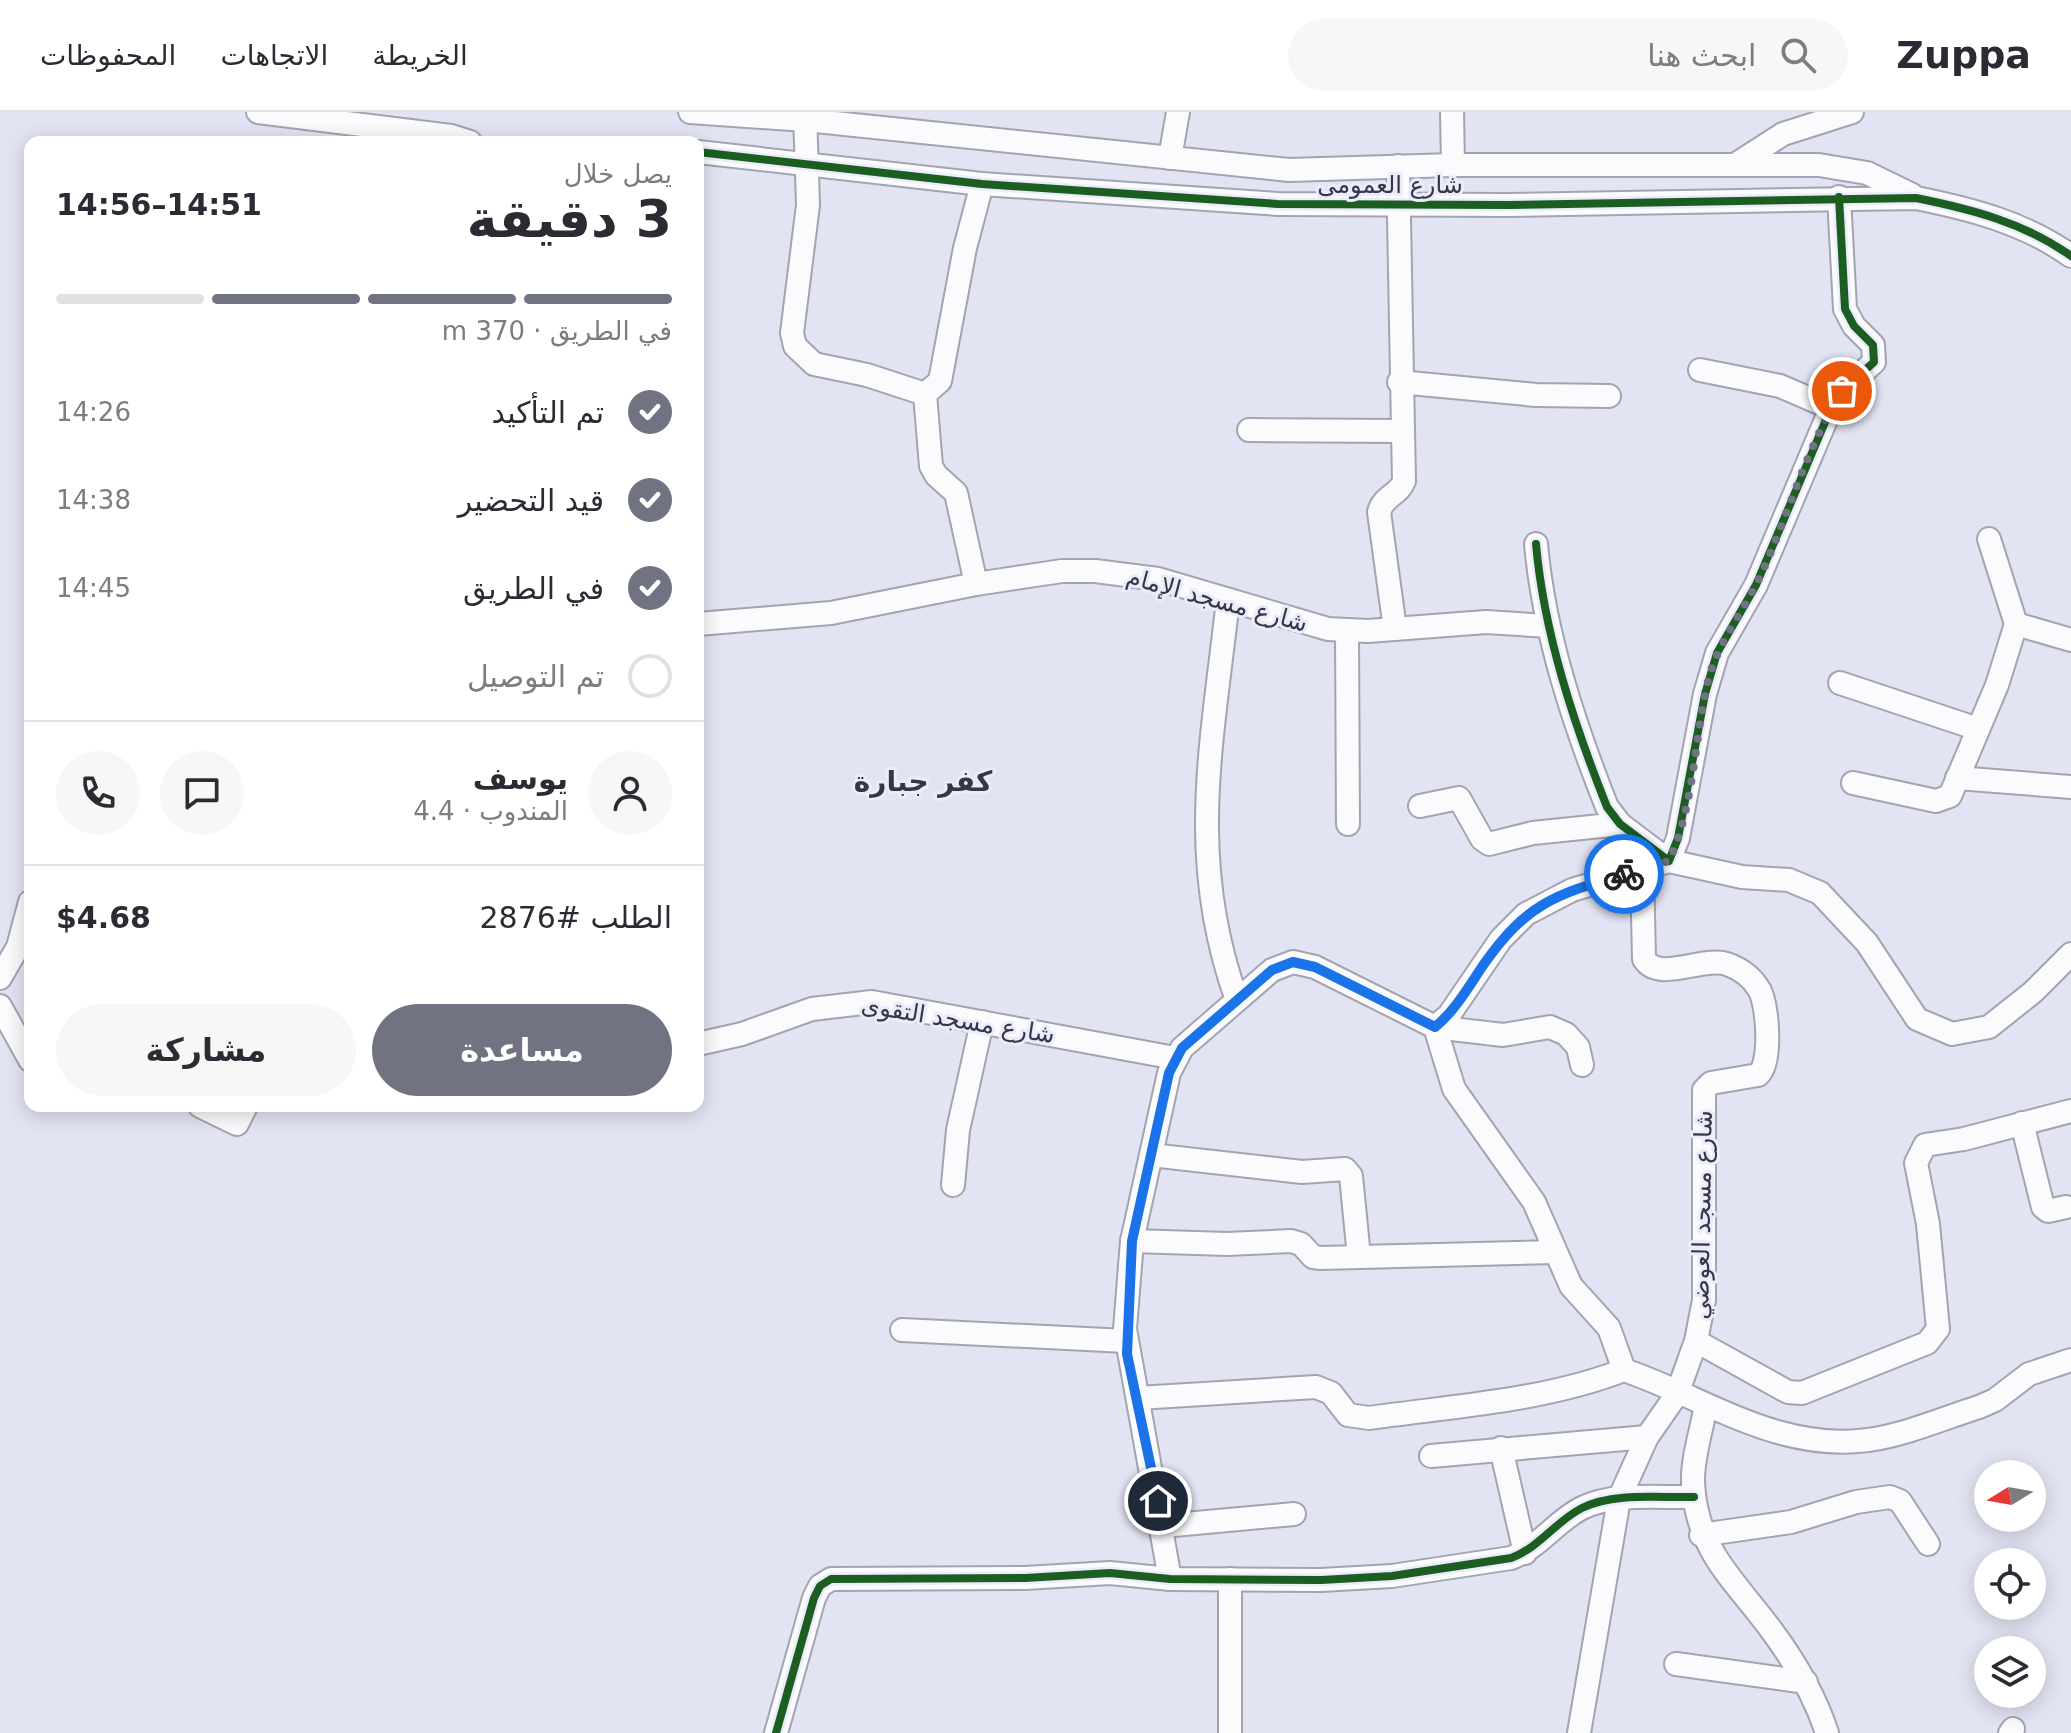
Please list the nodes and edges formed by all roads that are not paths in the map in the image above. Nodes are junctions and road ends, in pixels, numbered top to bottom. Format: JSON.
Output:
{"nodes":[{"id":1,"x":258,"y":112,"type":"edge"},
{"id":2,"x":690,"y":112,"type":"edge"},
{"id":3,"x":1178,"y":112,"type":"edge"},
{"id":4,"x":1452,"y":112,"type":"edge"},
{"id":5,"x":1852,"y":112,"type":"edge"},
{"id":6,"x":806,"y":120,"type":"edge"},
{"id":7,"x":451,"y":136,"type":"edge"},
{"id":8,"x":704,"y":152,"type":"edge"},
{"id":9,"x":1170,"y":158,"type":"junction"},
{"id":10,"x":808,"y":161,"type":"junction"},
{"id":11,"x":1736,"y":164,"type":"junction"},
{"id":12,"x":1453,"y":165,"type":"junction"},
{"id":13,"x":1398,"y":166,"type":"junction"},
{"id":14,"x":982,"y":184,"type":"junction"},
{"id":15,"x":1839,"y":197,"type":"junction"},
{"id":16,"x":1916,"y":198,"type":"junction"},
{"id":17,"x":1398,"y":205,"type":"junction"},
{"id":18,"x":2071,"y":256,"type":"edge"},
{"id":19,"x":1700,"y":370,"type":"dead end"},
{"id":20,"x":1399,"y":382,"type":"junction"},
{"id":21,"x":925,"y":394,"type":"junction"},
{"id":22,"x":1609,"y":396,"type":"dead end"},
{"id":23,"x":1831,"y":408,"type":"junction"},
{"id":24,"x":1249,"y":430,"type":"dead end"},
{"id":25,"x":1401,"y":431,"type":"junction"},
{"id":26,"x":1989,"y":539,"type":"dead end"},
{"id":27,"x":1536,"y":544,"type":"dead end"},
{"id":28,"x":976,"y":584,"type":"junction"},
{"id":29,"x":1228,"y":600,"type":"junction"},
{"id":30,"x":704,"y":624,"type":"edge"},
{"id":31,"x":2016,"y":624,"type":"junction"},
{"id":32,"x":1548,"y":626,"type":"junction"},
{"id":33,"x":1395,"y":629,"type":"junction"},
{"id":34,"x":1347,"y":631,"type":"junction"},
{"id":35,"x":2071,"y":640,"type":"edge"},
{"id":36,"x":1840,"y":683,"type":"dead end"},
{"id":37,"x":1978,"y":729,"type":"junction"},
{"id":38,"x":1957,"y":778,"type":"junction"},
{"id":39,"x":1853,"y":783,"type":"dead end"},
{"id":40,"x":2071,"y":787,"type":"edge"},
{"id":41,"x":1420,"y":806,"type":"dead end"},
{"id":42,"x":1348,"y":824,"type":"dead end"},
{"id":43,"x":1620,"y":824,"type":"junction"},
{"id":44,"x":1669,"y":861,"type":"junction"},
{"id":45,"x":1642,"y":869,"type":"junction"},
{"id":46,"x":24,"y":924,"type":"edge"},
{"id":47,"x":2071,"y":954,"type":"edge"},
{"id":48,"x":0,"y":978,"type":"edge"},
{"id":49,"x":1237,"y":1000,"type":"junction"},
{"id":50,"x":0,"y":1006,"type":"edge"},
{"id":51,"x":982,"y":1022,"type":"junction"},
{"id":52,"x":1435,"y":1027,"type":"junction"},
{"id":53,"x":704,"y":1043,"type":"edge"},
{"id":54,"x":24,"y":1049,"type":"edge"},
{"id":55,"x":1175,"y":1058,"type":"junction"},
{"id":56,"x":1582,"y":1065,"type":"dead end"},
{"id":57,"x":2071,"y":1111,"type":"edge"},
{"id":58,"x":212,"y":1112,"type":"edge"},
{"id":59,"x":243,"y":1112,"type":"edge"},
{"id":60,"x":2022,"y":1123,"type":"junction"},
{"id":61,"x":1151,"y":1155,"type":"junction"},
{"id":62,"x":953,"y":1185,"type":"dead end"},
{"id":63,"x":2066,"y":1207,"type":"dead end"},
{"id":64,"x":1132,"y":1241,"type":"junction"},
{"id":65,"x":1555,"y":1252,"type":"junction"},
{"id":66,"x":1359,"y":1257,"type":"junction"},
{"id":67,"x":902,"y":1330,"type":"dead end"},
{"id":68,"x":1126,"y":1341,"type":"junction"},
{"id":69,"x":1696,"y":1341,"type":"junction"},
{"id":70,"x":2071,"y":1360,"type":"edge"},
{"id":71,"x":1624,"y":1370,"type":"junction"},
{"id":72,"x":1677,"y":1394,"type":"junction"},
{"id":73,"x":1138,"y":1398,"type":"junction"},
{"id":74,"x":1706,"y":1405,"type":"junction"},
{"id":75,"x":1647,"y":1437,"type":"junction"},
{"id":76,"x":1501,"y":1448,"type":"junction"},
{"id":77,"x":1431,"y":1456,"type":"dead end"},
{"id":78,"x":1694,"y":1497,"type":"junction"},
{"id":79,"x":1619,"y":1499,"type":"junction"},
{"id":80,"x":1294,"y":1514,"type":"dead end"},
{"id":81,"x":1163,"y":1526,"type":"junction"},
{"id":82,"x":1701,"y":1535,"type":"junction"},
{"id":83,"x":1928,"y":1544,"type":"dead end"},
{"id":84,"x":1525,"y":1553,"type":"junction"},
{"id":85,"x":1170,"y":1579,"type":"junction"},
{"id":86,"x":1230,"y":1579,"type":"junction"},
{"id":87,"x":1676,"y":1664,"type":"dead end"},
{"id":88,"x":1806,"y":1682,"type":"junction"},
{"id":89,"x":776,"y":1733,"type":"edge"},
{"id":90,"x":1230,"y":1733,"type":"edge"},
{"id":91,"x":1579,"y":1733,"type":"edge"},
{"id":92,"x":1827,"y":1733,"type":"edge"}],
"edges":[{"from":1,"to":7,"type":"street"},
{"from":2,"to":6,"type":"street"},
{"from":3,"to":9,"type":"street"},
{"from":4,"to":12,"type":"street"},
{"from":5,"to":11,"type":"street"},
{"from":6,"to":9,"type":"street"},
{"from":6,"to":10,"type":"street"},
{"from":8,"to":10,"type":"street","name":"شارع العمومى"},
{"from":9,"to":13,"type":"street"},
{"from":10,"to":14,"type":"street","name":"شارع العمومى"},
{"from":10,"to":21,"type":"street"},
{"from":11,"to":12,"type":"street"},
{"from":11,"to":16,"type":"street"},
{"from":12,"to":13,"type":"street"},
{"from":13,"to":17,"type":"street"},
{"from":14,"to":17,"type":"street","name":"شارع العمومى"},
{"from":14,"to":21,"type":"street"},
{"from":15,"to":16,"type":"street","name":"شارع العمومى"},
{"from":15,"to":17,"type":"street","name":"شارع العمومى"},
{"from":15,"to":23,"type":"street"},
{"from":16,"to":18,"type":"street","name":"شارع العمومى"},
{"from":17,"to":20,"type":"street"},
{"from":19,"to":23,"type":"street"},
{"from":20,"to":22,"type":"street"},
{"from":20,"to":25,"type":"street"},
{"from":21,"to":28,"type":"street"},
{"from":23,"to":44,"type":"street"},
{"from":24,"to":25,"type":"street"},
{"from":25,"to":33,"type":"street"},
{"from":26,"to":31,"type":"street"},
{"from":27,"to":32,"type":"street"},
{"from":28,"to":29,"type":"street","name":"شارع مسجد الإمام"},
{"from":28,"to":30,"type":"street","name":"شارع مسجد الإمام"},
{"from":29,"to":34,"type":"street","name":"شارع مسجد الإمام"},
{"from":29,"to":49,"type":"street"},
{"from":31,"to":35,"type":"street"},
{"from":31,"to":37,"type":"street"},
{"from":32,"to":33,"type":"street","name":"شارع مسجد الإمام"},
{"from":32,"to":43,"type":"street"},
{"from":33,"to":34,"type":"street","name":"شارع مسجد الإمام"},
{"from":34,"to":42,"type":"street"},
{"from":36,"to":37,"type":"street"},
{"from":37,"to":38,"type":"street"},
{"from":38,"to":39,"type":"street"},
{"from":38,"to":40,"type":"street"},
{"from":41,"to":43,"type":"street"},
{"from":43,"to":44,"type":"street"},
{"from":44,"to":45,"type":"street"},
{"from":44,"to":47,"type":"street"},
{"from":45,"to":52,"type":"street"},
{"from":45,"to":69,"type":"street","name":"شارع مسجد العوضي"},
{"from":46,"to":48,"type":"street"},
{"from":49,"to":52,"type":"street"},
{"from":49,"to":55,"type":"street"},
{"from":50,"to":54,"type":"street"},
{"from":51,"to":53,"type":"street","name":"شارع مسجد التقوى"},
{"from":51,"to":55,"type":"street","name":"شارع مسجد التقوى"},
{"from":51,"to":62,"type":"street"},
{"from":52,"to":56,"type":"street"},
{"from":52,"to":65,"type":"street"},
{"from":55,"to":61,"type":"street"},
{"from":57,"to":60,"type":"street"},
{"from":58,"to":59,"type":"street"},
{"from":60,"to":63,"type":"street"},
{"from":60,"to":69,"type":"street"},
{"from":61,"to":64,"type":"street"},
{"from":61,"to":66,"type":"street"},
{"from":64,"to":66,"type":"street"},
{"from":64,"to":68,"type":"street"},
{"from":65,"to":66,"type":"street"},
{"from":65,"to":71,"type":"street"},
{"from":67,"to":68,"type":"street"},
{"from":68,"to":73,"type":"street"},
{"from":69,"to":72,"type":"street","name":"شارع مسجد العوضي"},
{"from":70,"to":74,"type":"street"},
{"from":71,"to":72,"type":"street"},
{"from":71,"to":73,"type":"street"},
{"from":72,"to":74,"type":"street"},
{"from":72,"to":75,"type":"street","name":"شارع مسجد العوضي"},
{"from":73,"to":81,"type":"street"},
{"from":74,"to":78,"type":"street"},
{"from":75,"to":76,"type":"street"},
{"from":75,"to":79,"type":"street","name":"شارع مسجد العوضي"},
{"from":76,"to":77,"type":"street"},
{"from":76,"to":84,"type":"street"},
{"from":78,"to":79,"type":"street"},
{"from":78,"to":82,"type":"street"},
{"from":79,"to":84,"type":"street"},
{"from":79,"to":91,"type":"street","name":"شارع مسجد العوضي"},
{"from":80,"to":81,"type":"street"},
{"from":81,"to":85,"type":"street"},
{"from":82,"to":83,"type":"street"},
{"from":82,"to":88,"type":"street"},
{"from":84,"to":86,"type":"street"},
{"from":85,"to":86,"type":"street"},
{"from":85,"to":89,"type":"street"},
{"from":86,"to":90,"type":"street"},
{"from":87,"to":88,"type":"street"},
{"from":88,"to":92,"type":"street"}]}
